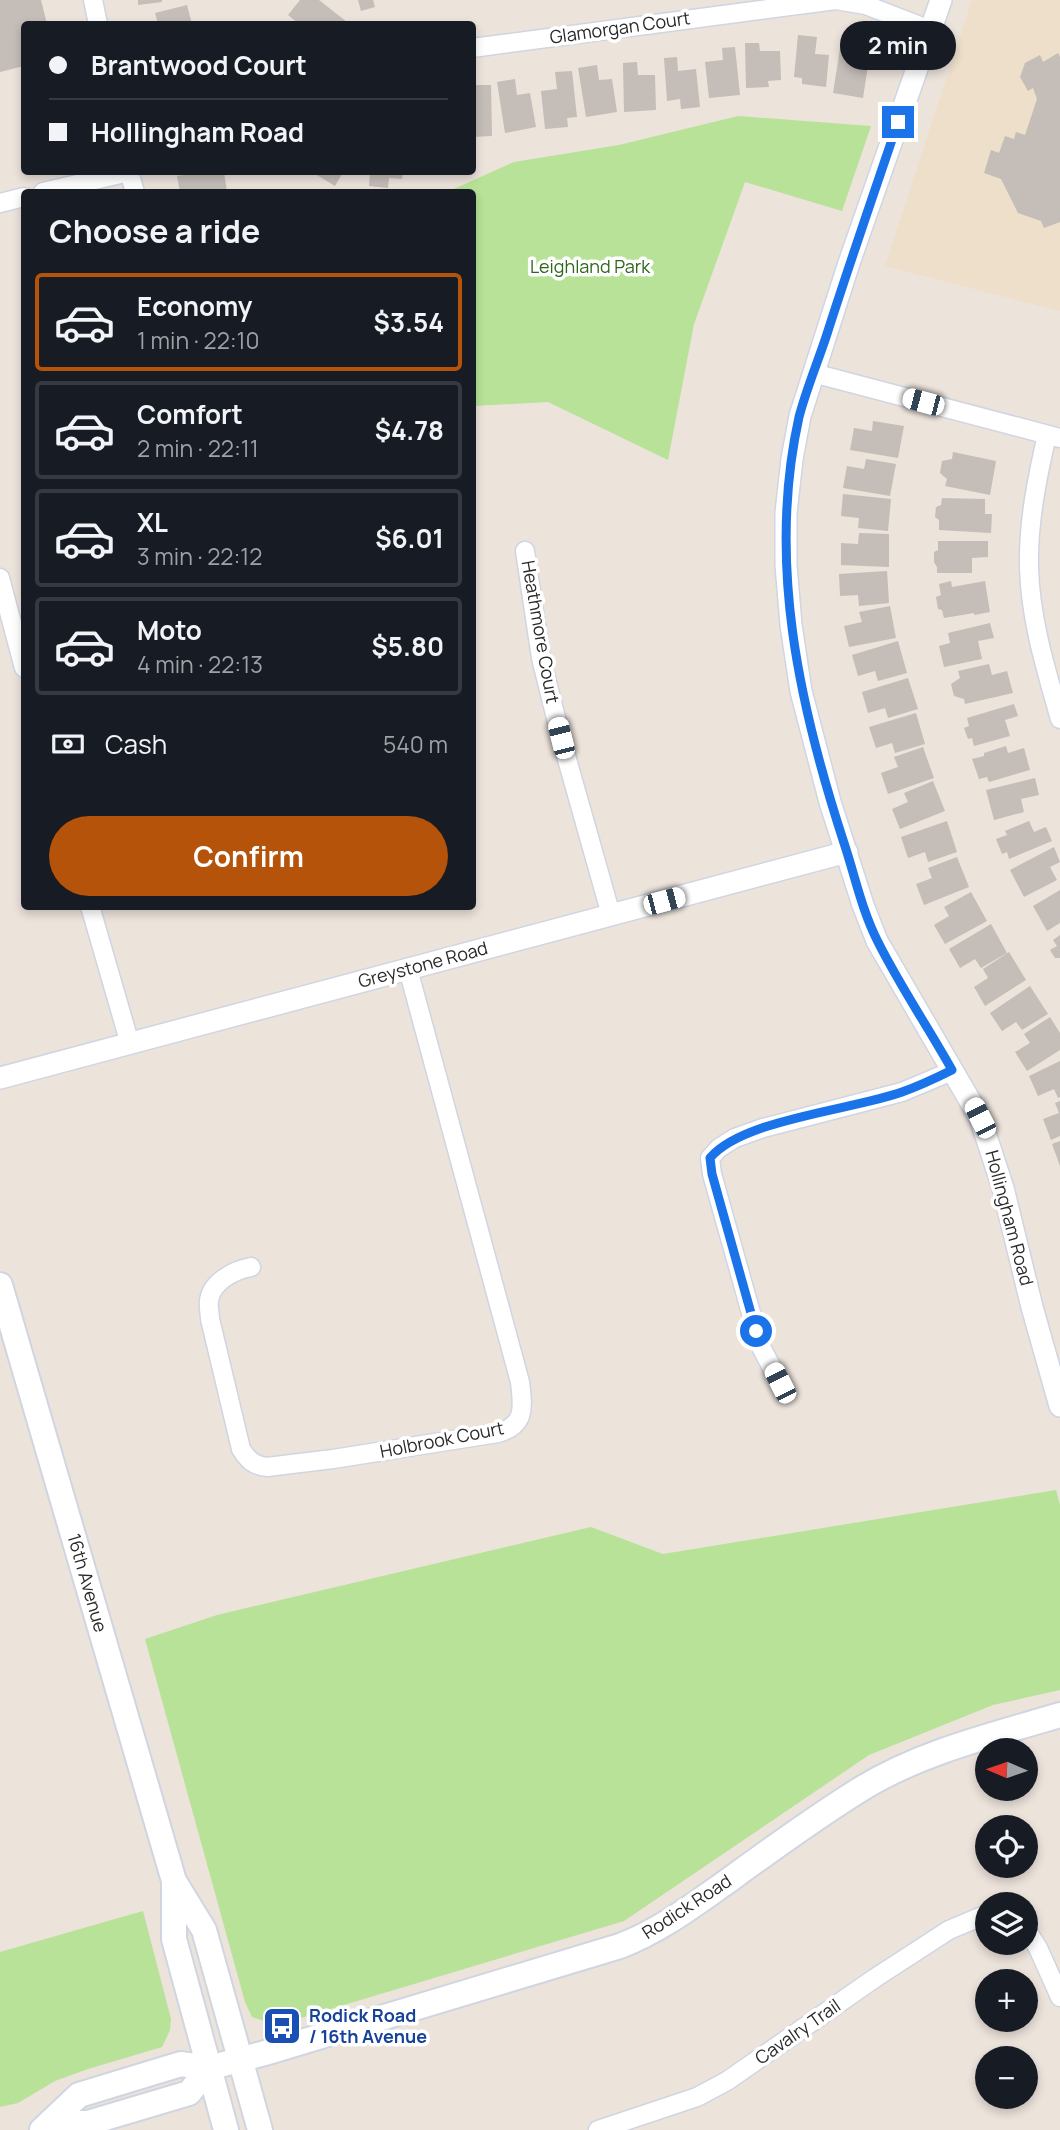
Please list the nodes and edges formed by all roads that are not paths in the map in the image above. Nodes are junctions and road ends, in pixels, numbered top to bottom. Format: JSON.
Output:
{"nodes":[{"id":1,"x":93,"y":0,"type":"edge"},
{"id":2,"x":940,"y":0,"type":"edge"},
{"id":3,"x":97,"y":21,"type":"edge"},
{"id":4,"x":930,"y":30,"type":"junction"},
{"id":5,"x":476,"y":47,"type":"edge"},
{"id":6,"x":116,"y":175,"type":"edge"},
{"id":7,"x":56,"y":189,"type":"edge"},
{"id":8,"x":21,"y":198,"type":"edge"},
{"id":9,"x":0,"y":203,"type":"edge"},
{"id":10,"x":813,"y":373,"type":"junction"},
{"id":11,"x":1054,"y":436,"type":"edge"},
{"id":12,"x":525,"y":551,"type":"dead end"},
{"id":13,"x":0,"y":578,"type":"edge"},
{"id":14,"x":21,"y":657,"type":"edge"},
{"id":15,"x":1060,"y":719,"type":"edge"},
{"id":16,"x":847,"y":852,"type":"junction"},
{"id":17,"x":91,"y":910,"type":"edge"},
{"id":18,"x":611,"y":915,"type":"junction"},
{"id":19,"x":408,"y":969,"type":"junction"},
{"id":20,"x":130,"y":1044,"type":"junction"},
{"id":21,"x":952,"y":1070,"type":"junction"},
{"id":22,"x":0,"y":1078,"type":"edge"},
{"id":23,"x":251,"y":1267,"type":"dead end"},
{"id":24,"x":0,"y":1285,"type":"edge"},
{"id":25,"x":1055,"y":1372,"type":"edge"},
{"id":26,"x":780,"y":1383,"type":"dead end"},
{"id":27,"x":1060,"y":1406,"type":"edge"},
{"id":28,"x":1060,"y":1715,"type":"edge"},
{"id":29,"x":174,"y":1881,"type":"junction"},
{"id":30,"x":975,"y":1919,"type":"edge"},
{"id":31,"x":1038,"y":1948,"type":"edge"},
{"id":32,"x":1060,"y":1997,"type":"edge"},
{"id":33,"x":240,"y":2060,"type":"junction"},
{"id":34,"x":209,"y":2068,"type":"junction"},
{"id":35,"x":47,"y":2126,"type":"edge"},
{"id":36,"x":226,"y":2130,"type":"edge"},
{"id":37,"x":260,"y":2130,"type":"edge"},
{"id":38,"x":598,"y":2130,"type":"edge"}],
"edges":[{"from":1,"to":3,"type":"street"},
{"from":2,"to":4,"type":"street","name":"Hollingham Road"},
{"from":4,"to":5,"type":"street","name":"Glamorgan Court"},
{"from":4,"to":10,"type":"street","name":"Hollingham Road"},
{"from":6,"to":7,"type":"street"},
{"from":8,"to":9,"type":"street"},
{"from":10,"to":11,"type":"street"},
{"from":10,"to":16,"type":"street","name":"Hollingham Road"},
{"from":11,"to":15,"type":"street"},
{"from":12,"to":18,"type":"street","name":"Heathmore Court"},
{"from":13,"to":14,"type":"street"},
{"from":16,"to":18,"type":"street","name":"Greystone Road"},
{"from":16,"to":21,"type":"street","name":"Hollingham Road"},
{"from":17,"to":20,"type":"street"},
{"from":18,"to":19,"type":"street","name":"Greystone Road"},
{"from":19,"to":20,"type":"street","name":"Greystone Road"},
{"from":19,"to":23,"type":"street","name":"Holbrook Court"},
{"from":20,"to":22,"type":"street","name":"Greystone Road"},
{"from":21,"to":25,"type":"street","name":"Hollingham Road"},
{"from":21,"to":26,"type":"street"},
{"from":24,"to":29,"type":"main road","name":"16th Avenue"},
{"from":25,"to":27,"type":"street","name":"Hollingham Road"},
{"from":28,"to":33,"type":"main road","name":"Rodick Road"},
{"from":29,"to":33,"type":"main road","name":"16th Avenue"},
{"from":29,"to":34,"type":"main road","name":"16th Avenue"},
{"from":30,"to":38,"type":"street","name":"Cavalry Trail"},
{"from":31,"to":32,"type":"street"},
{"from":33,"to":34,"type":"main road","name":"Rodick Road"},
{"from":33,"to":37,"type":"main road","name":"16th Avenue"},
{"from":34,"to":35,"type":"main road"},
{"from":34,"to":36,"type":"main road","name":"16th Avenue"}]}
